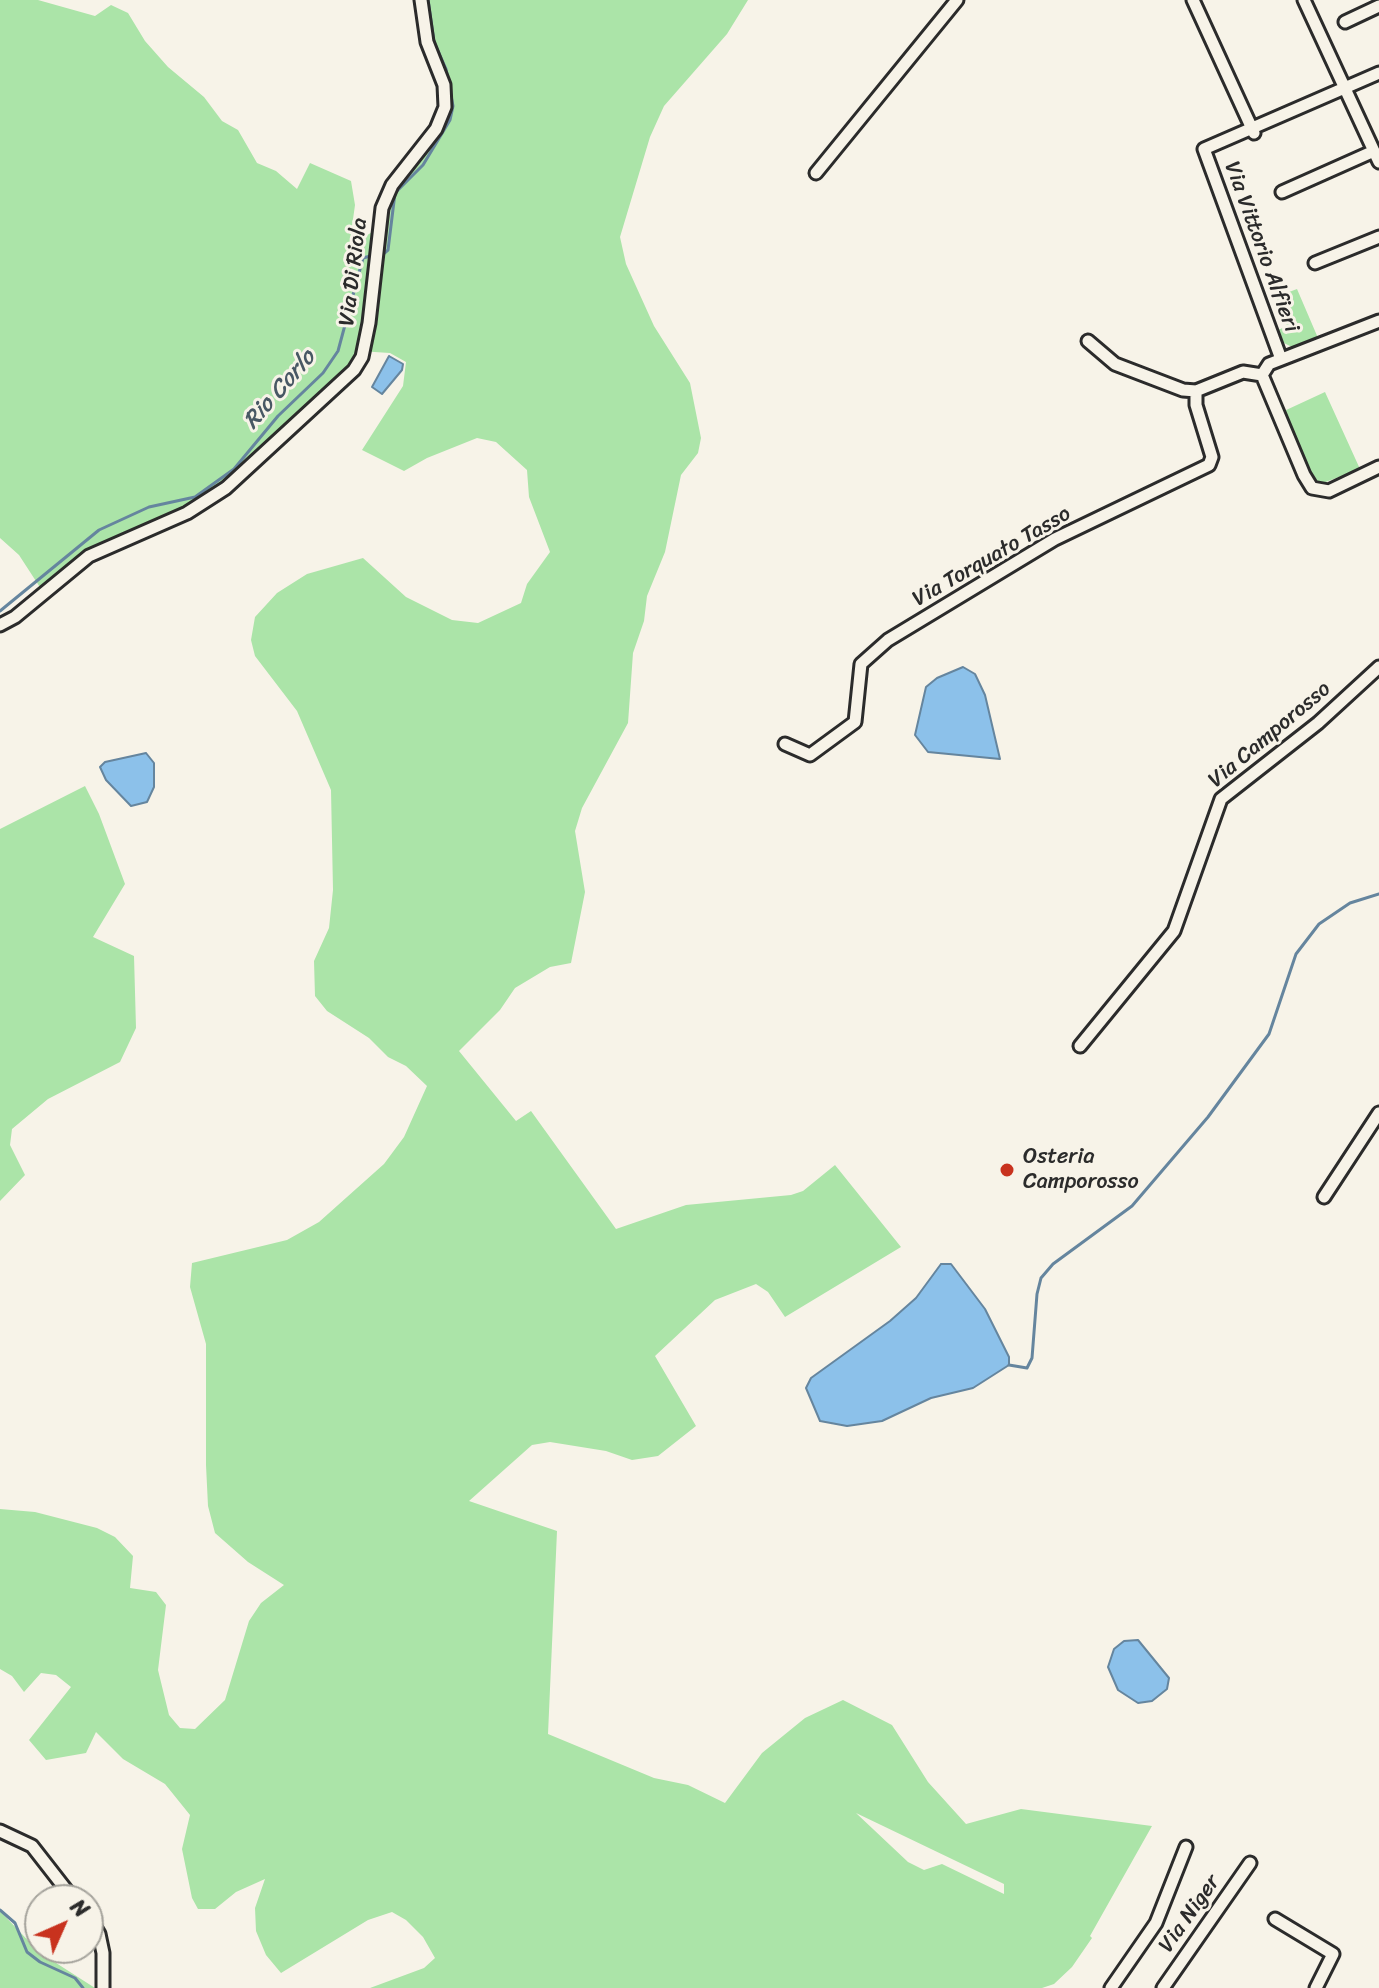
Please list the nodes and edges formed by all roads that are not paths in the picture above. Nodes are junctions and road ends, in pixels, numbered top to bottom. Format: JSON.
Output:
{"nodes":[{"id":1,"x":421,"y":0,"type":"edge"},
{"id":2,"x":957,"y":0,"type":"edge"},
{"id":3,"x":1193,"y":0,"type":"edge"},
{"id":4,"x":1304,"y":0,"type":"edge"},
{"id":5,"x":1379,"y":6,"type":"edge"},
{"id":6,"x":1345,"y":22,"type":"dead end"},
{"id":7,"x":1379,"y":73,"type":"edge"},
{"id":8,"x":1345,"y":88,"type":"junction"},
{"id":9,"x":1253,"y":131,"type":"junction"},
{"id":10,"x":1376,"y":156,"type":"edge"},
{"id":11,"x":816,"y":173,"type":"dead end"},
{"id":12,"x":1282,"y":192,"type":"dead end"},
{"id":13,"x":1379,"y":237,"type":"edge"},
{"id":14,"x":1315,"y":263,"type":"dead end"},
{"id":15,"x":1379,"y":321,"type":"edge"},
{"id":16,"x":1088,"y":341,"type":"dead end"},
{"id":17,"x":1281,"y":359,"type":"junction"},
{"id":18,"x":1262,"y":375,"type":"junction"},
{"id":19,"x":1196,"y":391,"type":"junction"},
{"id":20,"x":1379,"y":467,"type":"edge"},
{"id":21,"x":0,"y":625,"type":"edge"},
{"id":22,"x":1379,"y":667,"type":"edge"},
{"id":23,"x":785,"y":744,"type":"dead end"},
{"id":24,"x":1080,"y":1046,"type":"dead end"},
{"id":25,"x":1379,"y":1113,"type":"edge"},
{"id":26,"x":1324,"y":1197,"type":"dead end"},
{"id":27,"x":0,"y":1831,"type":"edge"},
{"id":28,"x":1186,"y":1847,"type":"dead end"},
{"id":29,"x":1250,"y":1863,"type":"dead end"},
{"id":30,"x":62,"y":1884,"type":"edge"},
{"id":31,"x":1275,"y":1919,"type":"dead end"},
{"id":32,"x":101,"y":1964,"type":"edge"},
{"id":33,"x":103,"y":1988,"type":"edge"},
{"id":34,"x":1111,"y":1988,"type":"edge"},
{"id":35,"x":1163,"y":1988,"type":"edge"},
{"id":36,"x":1316,"y":1988,"type":"edge"}],
"edges":[{"from":1,"to":21,"type":"street","name":"Via Di Riola"},
{"from":2,"to":11,"type":"street"},
{"from":3,"to":9,"type":"street"},
{"from":4,"to":8,"type":"street"},
{"from":5,"to":6,"type":"street"},
{"from":7,"to":8,"type":"street"},
{"from":8,"to":9,"type":"street"},
{"from":8,"to":10,"type":"street"},
{"from":9,"to":17,"type":"street","name":"Via Vittorio Alfieri"},
{"from":10,"to":12,"type":"street"},
{"from":13,"to":14,"type":"street"},
{"from":15,"to":17,"type":"street"},
{"from":16,"to":19,"type":"street"},
{"from":17,"to":18,"type":"street"},
{"from":18,"to":19,"type":"street"},
{"from":18,"to":20,"type":"street"},
{"from":19,"to":23,"type":"street","name":"Via Torquato Tasso"},
{"from":22,"to":24,"type":"street","name":"Via Camporosso"},
{"from":25,"to":26,"type":"street"},
{"from":27,"to":30,"type":"street"},
{"from":28,"to":34,"type":"street"},
{"from":29,"to":35,"type":"street","name":"Via Niger"},
{"from":31,"to":36,"type":"street"},
{"from":32,"to":33,"type":"street"}]}
